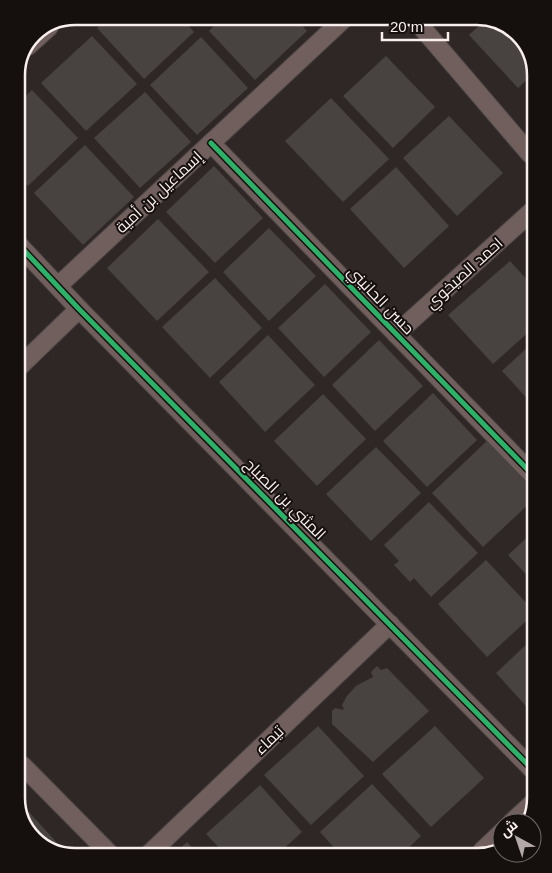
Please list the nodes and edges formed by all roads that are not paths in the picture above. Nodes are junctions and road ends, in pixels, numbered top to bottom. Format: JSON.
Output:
{"nodes":[{"id":1,"x":337,"y":25,"type":"edge"},
{"id":2,"x":420,"y":25,"type":"edge"},
{"id":3,"x":211,"y":143,"type":"junction"},
{"id":4,"x":527,"y":150,"type":"edge"},
{"id":5,"x":527,"y":216,"type":"edge"},
{"id":6,"x":25,"y":251,"type":"edge"},
{"id":7,"x":58,"y":286,"type":"junction"},
{"id":8,"x":78,"y":309,"type":"junction"},
{"id":9,"x":396,"y":334,"type":"junction"},
{"id":10,"x":25,"y":361,"type":"edge"},
{"id":11,"x":527,"y":469,"type":"edge"},
{"id":12,"x":390,"y":624,"type":"junction"},
{"id":13,"x":527,"y":764,"type":"edge"},
{"id":14,"x":25,"y":768,"type":"edge"},
{"id":15,"x":104,"y":848,"type":"edge"},
{"id":16,"x":155,"y":848,"type":"edge"}],
"edges":[{"from":1,"to":3,"type":"street","name":"إسماعيل بن أمية"},
{"from":2,"to":4,"type":"street"},
{"from":3,"to":7,"type":"street","name":"إسماعيل بن أمية"},
{"from":3,"to":9,"type":"street","name":"حسن الحانيني"},
{"from":5,"to":9,"type":"street","name":"احمد الصيخوي"},
{"from":6,"to":7,"type":"street","name":"المثني بن الصباح"},
{"from":7,"to":8,"type":"street","name":"المثني بن الصباح"},
{"from":8,"to":10,"type":"street"},
{"from":8,"to":12,"type":"street","name":"المثني بن الصباح"},
{"from":9,"to":11,"type":"street","name":"حسن الحانيني"},
{"from":12,"to":13,"type":"street","name":"المثني بن الصباح"},
{"from":12,"to":16,"type":"street","name":"تيماء"},
{"from":14,"to":15,"type":"street"}]}
